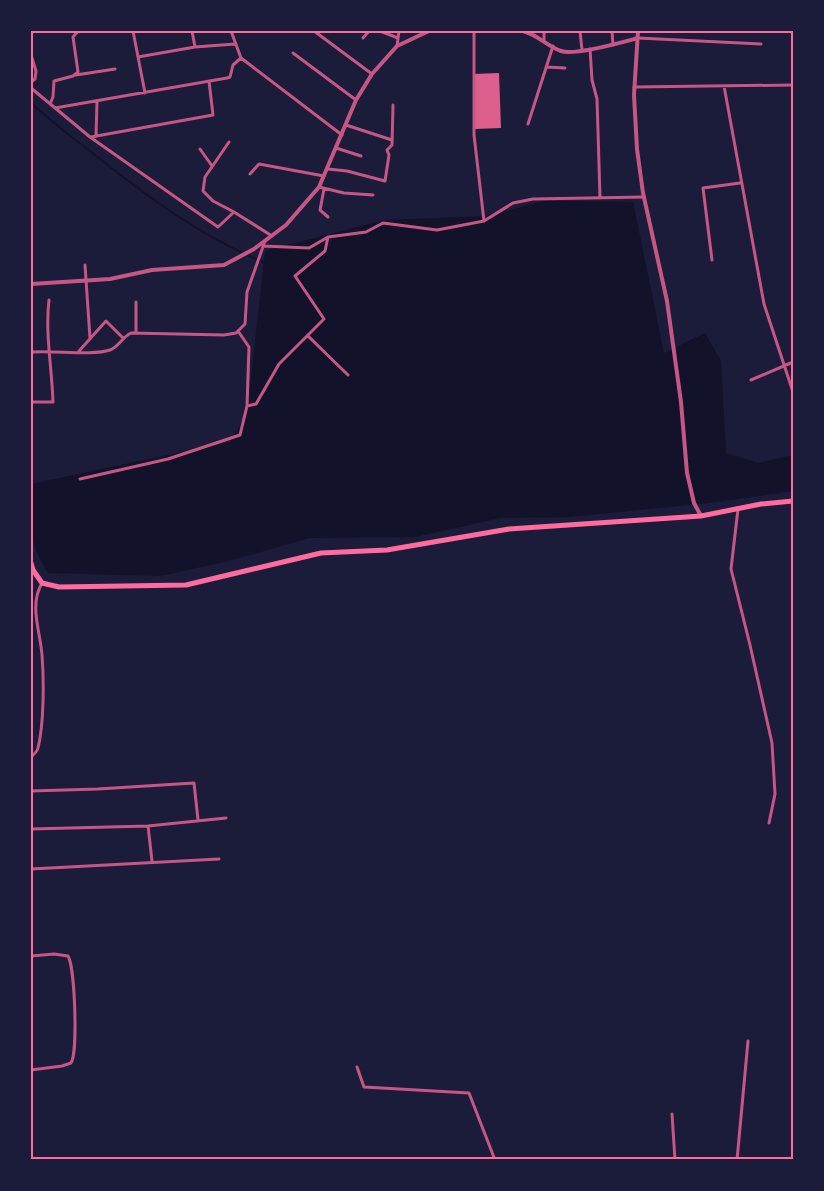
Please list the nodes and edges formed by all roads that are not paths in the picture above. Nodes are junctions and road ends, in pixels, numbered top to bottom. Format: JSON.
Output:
{"nodes":[{"id":1,"x":78,"y":31,"type":"edge"},
{"id":2,"x":133,"y":31,"type":"edge"},
{"id":3,"x":192,"y":31,"type":"edge"},
{"id":4,"x":231,"y":31,"type":"edge"},
{"id":5,"x":314,"y":31,"type":"edge"},
{"id":6,"x":369,"y":31,"type":"edge"},
{"id":7,"x":380,"y":31,"type":"edge"},
{"id":8,"x":399,"y":31,"type":"edge"},
{"id":9,"x":429,"y":31,"type":"edge"},
{"id":10,"x":474,"y":31,"type":"edge"},
{"id":11,"x":523,"y":31,"type":"edge"},
{"id":12,"x":544,"y":31,"type":"edge"},
{"id":13,"x":580,"y":31,"type":"edge"},
{"id":14,"x":612,"y":31,"type":"edge"},
{"id":15,"x":638,"y":31,"type":"edge"},
{"id":16,"x":363,"y":38,"type":"dead end"},
{"id":17,"x":398,"y":38,"type":"junction"},
{"id":18,"x":638,"y":38,"type":"junction"},
{"id":19,"x":544,"y":40,"type":"junction"},
{"id":20,"x":235,"y":44,"type":"junction"},
{"id":21,"x":761,"y":44,"type":"dead end"},
{"id":22,"x":613,"y":45,"type":"junction"},
{"id":23,"x":397,"y":46,"type":"junction"},
{"id":24,"x":553,"y":46,"type":"junction"},
{"id":25,"x":194,"y":47,"type":"junction"},
{"id":26,"x":590,"y":48,"type":"junction"},
{"id":27,"x":582,"y":50,"type":"junction"},
{"id":28,"x":293,"y":53,"type":"dead end"},
{"id":29,"x":31,"y":55,"type":"edge"},
{"id":30,"x":138,"y":57,"type":"junction"},
{"id":31,"x":241,"y":58,"type":"junction"},
{"id":32,"x":33,"y":67,"type":"edge"},
{"id":33,"x":546,"y":67,"type":"junction"},
{"id":34,"x":566,"y":68,"type":"dead end"},
{"id":35,"x":115,"y":69,"type":"dead end"},
{"id":36,"x":372,"y":74,"type":"junction"},
{"id":37,"x":76,"y":75,"type":"junction"},
{"id":38,"x":31,"y":82,"type":"edge"},
{"id":39,"x":209,"y":82,"type":"junction"},
{"id":40,"x":724,"y":86,"type":"junction"},
{"id":41,"x":793,"y":86,"type":"edge"},
{"id":42,"x":634,"y":87,"type":"junction"},
{"id":43,"x":31,"y":88,"type":"edge"},
{"id":44,"x":145,"y":93,"type":"junction"},
{"id":45,"x":97,"y":100,"type":"junction"},
{"id":46,"x":356,"y":100,"type":"junction"},
{"id":47,"x":50,"y":104,"type":"junction"},
{"id":48,"x":393,"y":105,"type":"dead end"},
{"id":49,"x":55,"y":108,"type":"junction"},
{"id":50,"x":528,"y":124,"type":"dead end"},
{"id":51,"x":346,"y":125,"type":"junction"},
{"id":52,"x":342,"y":134,"type":"junction"},
{"id":53,"x":96,"y":136,"type":"junction"},
{"id":54,"x":90,"y":137,"type":"junction"},
{"id":55,"x":392,"y":140,"type":"junction"},
{"id":56,"x":229,"y":142,"type":"dead end"},
{"id":57,"x":336,"y":148,"type":"junction"},
{"id":58,"x":200,"y":149,"type":"dead end"},
{"id":59,"x":361,"y":156,"type":"dead end"},
{"id":60,"x":212,"y":166,"type":"junction"},
{"id":61,"x":328,"y":169,"type":"junction"},
{"id":62,"x":250,"y":174,"type":"dead end"},
{"id":63,"x":324,"y":176,"type":"junction"},
{"id":64,"x":740,"y":183,"type":"junction"},
{"id":65,"x":319,"y":187,"type":"junction"},
{"id":66,"x":324,"y":189,"type":"junction"},
{"id":67,"x":373,"y":195,"type":"dead end"},
{"id":68,"x":644,"y":197,"type":"junction"},
{"id":69,"x":600,"y":198,"type":"junction"},
{"id":70,"x":234,"y":212,"type":"junction"},
{"id":71,"x":328,"y":217,"type":"dead end"},
{"id":72,"x":484,"y":221,"type":"junction"},
{"id":73,"x":272,"y":236,"type":"junction"},
{"id":74,"x":328,"y":236,"type":"junction"},
{"id":75,"x":264,"y":244,"type":"junction"},
{"id":76,"x":712,"y":260,"type":"dead end"},
{"id":77,"x":85,"y":265,"type":"dead end"},
{"id":78,"x":85,"y":280,"type":"junction"},
{"id":79,"x":31,"y":284,"type":"edge"},
{"id":80,"x":49,"y":300,"type":"dead end"},
{"id":81,"x":136,"y":302,"type":"dead end"},
{"id":82,"x":238,"y":331,"type":"junction"},
{"id":83,"x":136,"y":334,"type":"junction"},
{"id":84,"x":308,"y":336,"type":"junction"},
{"id":85,"x":90,"y":338,"type":"junction"},
{"id":86,"x":123,"y":338,"type":"junction"},
{"id":87,"x":51,"y":350,"type":"junction"},
{"id":88,"x":79,"y":351,"type":"junction"},
{"id":89,"x":31,"y":352,"type":"edge"},
{"id":90,"x":793,"y":362,"type":"edge"},
{"id":91,"x":784,"y":365,"type":"junction"},
{"id":92,"x":348,"y":375,"type":"dead end"},
{"id":93,"x":751,"y":380,"type":"dead end"},
{"id":94,"x":793,"y":392,"type":"edge"},
{"id":95,"x":31,"y":402,"type":"edge"},
{"id":96,"x":247,"y":406,"type":"junction"},
{"id":97,"x":80,"y":479,"type":"dead end"},
{"id":98,"x":793,"y":501,"type":"edge"},
{"id":99,"x":738,"y":509,"type":"junction"},
{"id":100,"x":701,"y":516,"type":"junction"},
{"id":101,"x":31,"y":563,"type":"edge"},
{"id":102,"x":42,"y":583,"type":"junction"},
{"id":103,"x":31,"y":757,"type":"edge"},
{"id":104,"x":31,"y":790,"type":"edge"},
{"id":105,"x":226,"y":818,"type":"dead end"},
{"id":106,"x":198,"y":820,"type":"junction"},
{"id":107,"x":769,"y":823,"type":"dead end"},
{"id":108,"x":148,"y":826,"type":"junction"},
{"id":109,"x":31,"y":830,"type":"edge"},
{"id":110,"x":219,"y":859,"type":"dead end"},
{"id":111,"x":152,"y":861,"type":"junction"},
{"id":112,"x":31,"y":869,"type":"edge"},
{"id":113,"x":31,"y":956,"type":"edge"},
{"id":114,"x":748,"y":1041,"type":"dead end"},
{"id":115,"x":357,"y":1067,"type":"dead end"},
{"id":116,"x":31,"y":1070,"type":"edge"},
{"id":117,"x":672,"y":1114,"type":"dead end"},
{"id":118,"x":495,"y":1160,"type":"edge"},
{"id":119,"x":676,"y":1160,"type":"edge"},
{"id":120,"x":737,"y":1160,"type":"edge"}],
"edges":[{"from":1,"to":37,"type":"street"},
{"from":2,"to":30,"type":"street"},
{"from":3,"to":25,"type":"street"},
{"from":4,"to":20,"type":"street"},
{"from":5,"to":36,"type":"street"},
{"from":6,"to":16,"type":"street"},
{"from":7,"to":17,"type":"street"},
{"from":8,"to":17,"type":"street"},
{"from":9,"to":23,"type":"street"},
{"from":10,"to":72,"type":"street"},
{"from":11,"to":19,"type":"street"},
{"from":12,"to":19,"type":"street"},
{"from":13,"to":27,"type":"street"},
{"from":14,"to":22,"type":"street"},
{"from":15,"to":18,"type":"street"},
{"from":17,"to":23,"type":"street"},
{"from":18,"to":21,"type":"street"},
{"from":18,"to":22,"type":"street"},
{"from":18,"to":42,"type":"street"},
{"from":19,"to":24,"type":"street"},
{"from":20,"to":25,"type":"street"},
{"from":20,"to":31,"type":"street"},
{"from":22,"to":26,"type":"street"},
{"from":23,"to":36,"type":"street"},
{"from":24,"to":27,"type":"street"},
{"from":24,"to":33,"type":"street"},
{"from":25,"to":30,"type":"street"},
{"from":26,"to":27,"type":"street"},
{"from":26,"to":69,"type":"street"},
{"from":28,"to":46,"type":"street"},
{"from":29,"to":32,"type":"street"},
{"from":30,"to":44,"type":"street"},
{"from":31,"to":39,"type":"street"},
{"from":31,"to":52,"type":"street"},
{"from":32,"to":38,"type":"street"},
{"from":33,"to":34,"type":"street"},
{"from":33,"to":50,"type":"street"},
{"from":35,"to":37,"type":"street"},
{"from":36,"to":46,"type":"street"},
{"from":37,"to":47,"type":"street"},
{"from":39,"to":44,"type":"street"},
{"from":39,"to":53,"type":"street"},
{"from":40,"to":41,"type":"street"},
{"from":40,"to":42,"type":"street"},
{"from":40,"to":64,"type":"street"},
{"from":42,"to":68,"type":"street"},
{"from":43,"to":47,"type":"street"},
{"from":44,"to":45,"type":"street"},
{"from":45,"to":49,"type":"street"},
{"from":45,"to":53,"type":"street"},
{"from":46,"to":51,"type":"street"},
{"from":47,"to":49,"type":"street"},
{"from":48,"to":55,"type":"street"},
{"from":49,"to":54,"type":"street"},
{"from":51,"to":52,"type":"street"},
{"from":51,"to":55,"type":"street"},
{"from":52,"to":57,"type":"street"},
{"from":53,"to":54,"type":"street"},
{"from":54,"to":70,"type":"street"},
{"from":55,"to":61,"type":"street"},
{"from":56,"to":60,"type":"street"},
{"from":57,"to":59,"type":"street"},
{"from":57,"to":61,"type":"street"},
{"from":58,"to":60,"type":"street"},
{"from":60,"to":70,"type":"street"},
{"from":61,"to":63,"type":"street"},
{"from":62,"to":63,"type":"street"},
{"from":63,"to":65,"type":"street"},
{"from":64,"to":76,"type":"street"},
{"from":64,"to":91,"type":"street"},
{"from":65,"to":66,"type":"street"},
{"from":65,"to":73,"type":"street"},
{"from":66,"to":67,"type":"street"},
{"from":66,"to":71,"type":"street"},
{"from":68,"to":69,"type":"street"},
{"from":68,"to":100,"type":"street"},
{"from":69,"to":72,"type":"street"},
{"from":70,"to":73,"type":"street"},
{"from":72,"to":74,"type":"street"},
{"from":73,"to":75,"type":"street"},
{"from":74,"to":75,"type":"street"},
{"from":74,"to":84,"type":"street"},
{"from":75,"to":78,"type":"street"},
{"from":75,"to":82,"type":"street"},
{"from":77,"to":78,"type":"street"},
{"from":78,"to":79,"type":"street"},
{"from":78,"to":85,"type":"street"},
{"from":80,"to":87,"type":"street"},
{"from":81,"to":83,"type":"street"},
{"from":82,"to":83,"type":"street"},
{"from":82,"to":96,"type":"street"},
{"from":83,"to":86,"type":"street"},
{"from":84,"to":92,"type":"street"},
{"from":84,"to":96,"type":"street"},
{"from":85,"to":86,"type":"street"},
{"from":85,"to":88,"type":"street"},
{"from":86,"to":88,"type":"street"},
{"from":87,"to":88,"type":"street"},
{"from":87,"to":89,"type":"street"},
{"from":87,"to":95,"type":"street"},
{"from":90,"to":91,"type":"street"},
{"from":91,"to":93,"type":"street"},
{"from":91,"to":94,"type":"street"},
{"from":96,"to":97,"type":"street"},
{"from":98,"to":99,"type":"main road"},
{"from":99,"to":100,"type":"main road"},
{"from":99,"to":107,"type":"street"},
{"from":100,"to":102,"type":"main road"},
{"from":101,"to":102,"type":"main road"},
{"from":102,"to":103,"type":"street"},
{"from":104,"to":106,"type":"street"},
{"from":105,"to":106,"type":"street"},
{"from":106,"to":108,"type":"street"},
{"from":108,"to":109,"type":"street"},
{"from":108,"to":111,"type":"street"},
{"from":110,"to":111,"type":"street"},
{"from":111,"to":112,"type":"street"},
{"from":113,"to":116,"type":"street"},
{"from":114,"to":120,"type":"street"},
{"from":115,"to":118,"type":"street"},
{"from":117,"to":119,"type":"street"}]}
